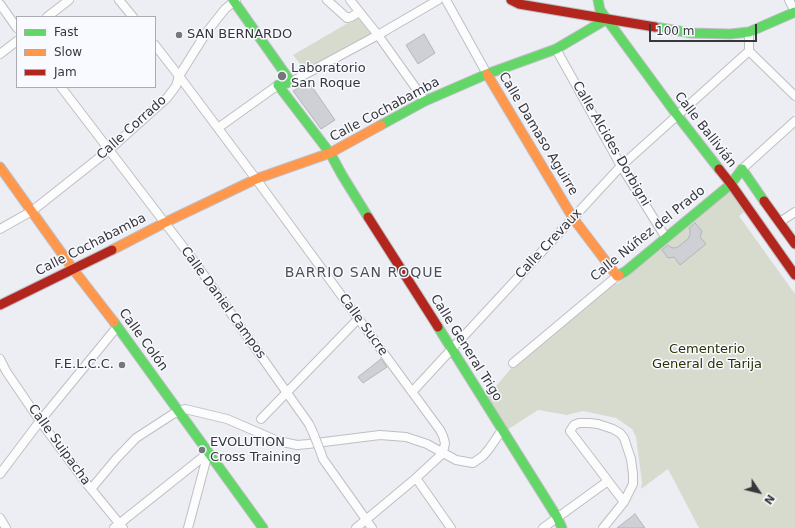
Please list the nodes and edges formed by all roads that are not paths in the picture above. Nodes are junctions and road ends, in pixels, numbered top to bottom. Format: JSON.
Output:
{"nodes":[{"id":1,"x":69,"y":0,"type":"edge"},
{"id":2,"x":119,"y":0,"type":"edge"},
{"id":3,"x":234,"y":0,"type":"edge"},
{"id":4,"x":327,"y":0,"type":"edge"},
{"id":5,"x":350,"y":0,"type":"edge"},
{"id":6,"x":438,"y":0,"type":"edge"},
{"id":7,"x":446,"y":0,"type":"edge"},
{"id":8,"x":598,"y":0,"type":"edge"},
{"id":9,"x":789,"y":0,"type":"edge"},
{"id":10,"x":513,"y":1,"type":"edge"},
{"id":11,"x":0,"y":4,"type":"edge"},
{"id":12,"x":795,"y":11,"type":"edge"},
{"id":13,"x":359,"y":12,"type":"junction"},
{"id":14,"x":48,"y":16,"type":"edge"},
{"id":15,"x":132,"y":16,"type":"edge"},
{"id":16,"x":606,"y":19,"type":"junction"},
{"id":17,"x":16,"y":27,"type":"edge"},
{"id":18,"x":749,"y":32,"type":"junction"},
{"id":19,"x":378,"y":35,"type":"junction"},
{"id":20,"x":16,"y":42,"type":"edge"},
{"id":21,"x":156,"y":47,"type":"edge"},
{"id":22,"x":556,"y":49,"type":"junction"},
{"id":23,"x":749,"y":51,"type":"junction"},
{"id":24,"x":0,"y":54,"type":"edge"},
{"id":25,"x":486,"y":74,"type":"junction"},
{"id":26,"x":179,"y":76,"type":"junction"},
{"id":27,"x":291,"y":82,"type":"junction"},
{"id":28,"x":278,"y":85,"type":"junction"},
{"id":29,"x":62,"y":88,"type":"edge"},
{"id":30,"x":795,"y":96,"type":"edge"},
{"id":31,"x":425,"y":101,"type":"junction"},
{"id":32,"x":677,"y":116,"type":"junction"},
{"id":33,"x":795,"y":121,"type":"edge"},
{"id":34,"x":218,"y":128,"type":"junction"},
{"id":35,"x":109,"y":150,"type":"junction"},
{"id":36,"x":330,"y":153,"type":"junction"},
{"id":37,"x":621,"y":166,"type":"junction"},
{"id":38,"x":0,"y":168,"type":"edge"},
{"id":39,"x":742,"y":169,"type":"junction"},
{"id":40,"x":256,"y":179,"type":"junction"},
{"id":41,"x":731,"y":184,"type":"junction"},
{"id":42,"x":32,"y":211,"type":"junction"},
{"id":43,"x":795,"y":212,"type":"edge"},
{"id":44,"x":573,"y":218,"type":"junction"},
{"id":45,"x":164,"y":222,"type":"junction"},
{"id":46,"x":780,"y":222,"type":"junction"},
{"id":47,"x":0,"y":229,"type":"edge"},
{"id":48,"x":666,"y":238,"type":"junction"},
{"id":49,"x":795,"y":244,"type":"edge"},
{"id":50,"x":73,"y":269,"type":"junction"},
{"id":51,"x":795,"y":274,"type":"edge"},
{"id":52,"x":617,"y":276,"type":"junction"},
{"id":53,"x":0,"y":305,"type":"edge"},
{"id":54,"x":358,"y":319,"type":"junction"},
{"id":55,"x":117,"y":327,"type":"junction"},
{"id":56,"x":451,"y":350,"type":"junction"},
{"id":57,"x":0,"y":359,"type":"edge"},
{"id":58,"x":512,"y":363,"type":"dead end"},
{"id":59,"x":287,"y":391,"type":"junction"},
{"id":60,"x":412,"y":392,"type":"junction"},
{"id":61,"x":179,"y":411,"type":"junction"},
{"id":62,"x":261,"y":419,"type":"dead end"},
{"id":63,"x":40,"y":421,"type":"junction"},
{"id":64,"x":502,"y":430,"type":"junction"},
{"id":65,"x":443,"y":453,"type":"junction"},
{"id":66,"x":208,"y":454,"type":"junction"},
{"id":67,"x":0,"y":474,"type":"edge"},
{"id":68,"x":416,"y":478,"type":"junction"},
{"id":69,"x":608,"y":481,"type":"junction"},
{"id":70,"x":91,"y":489,"type":"junction"},
{"id":71,"x":624,"y":502,"type":"junction"},
{"id":72,"x":0,"y":518,"type":"edge"},
{"id":73,"x":557,"y":518,"type":"junction"},
{"id":74,"x":366,"y":520,"type":"junction"},
{"id":75,"x":119,"y":526,"type":"edge"},
{"id":76,"x":6,"y":528,"type":"edge"},
{"id":77,"x":188,"y":528,"type":"edge"},
{"id":78,"x":263,"y":528,"type":"edge"},
{"id":79,"x":356,"y":528,"type":"edge"},
{"id":80,"x":372,"y":528,"type":"edge"},
{"id":81,"x":452,"y":528,"type":"edge"},
{"id":82,"x":543,"y":528,"type":"edge"},
{"id":83,"x":562,"y":528,"type":"edge"},
{"id":84,"x":603,"y":528,"type":"edge"}],
"edges":[{"from":1,"to":14,"type":"street"},
{"from":2,"to":15,"type":"street"},
{"from":3,"to":26,"type":"street","name":"Calle Corrado"},
{"from":3,"to":27,"type":"street"},
{"from":4,"to":13,"type":"street"},
{"from":5,"to":13,"type":"street"},
{"from":6,"to":19,"type":"street"},
{"from":7,"to":25,"type":"street","name":"Calle Damaso Aguirre"},
{"from":8,"to":16,"type":"street","name":"Calle Ballivián"},
{"from":9,"to":12,"type":"street"},
{"from":10,"to":16,"type":"street"},
{"from":11,"to":17,"type":"street"},
{"from":12,"to":18,"type":"street"},
{"from":13,"to":19,"type":"street"},
{"from":16,"to":18,"type":"street"},
{"from":16,"to":22,"type":"street","name":"Calle Cochabamba"},
{"from":16,"to":32,"type":"street","name":"Calle Ballivián"},
{"from":18,"to":23,"type":"street"},
{"from":19,"to":27,"type":"street"},
{"from":19,"to":31,"type":"street"},
{"from":20,"to":24,"type":"street"},
{"from":21,"to":26,"type":"street","name":"Calle Sucre"},
{"from":22,"to":25,"type":"street","name":"Calle Cochabamba"},
{"from":22,"to":37,"type":"street","name":"Calle Alcides Dorbigni"},
{"from":23,"to":30,"type":"street"},
{"from":23,"to":32,"type":"street","name":"Calle Crevaux"},
{"from":25,"to":31,"type":"street","name":"Calle Cochabamba"},
{"from":25,"to":44,"type":"street","name":"Calle Damaso Aguirre"},
{"from":26,"to":34,"type":"street","name":"Calle Sucre"},
{"from":26,"to":35,"type":"street","name":"Calle Corrado"},
{"from":27,"to":28,"type":"street"},
{"from":28,"to":34,"type":"street"},
{"from":28,"to":36,"type":"street","name":"Calle General Trigo"},
{"from":29,"to":35,"type":"street","name":"Calle Daniel Campos"},
{"from":31,"to":36,"type":"street","name":"Calle Cochabamba"},
{"from":32,"to":37,"type":"street","name":"Calle Crevaux"},
{"from":32,"to":41,"type":"street","name":"Calle Ballivián"},
{"from":33,"to":39,"type":"street","name":"Calle Núñez del Prado"},
{"from":34,"to":40,"type":"street","name":"Calle Sucre"},
{"from":35,"to":42,"type":"street","name":"Calle Corrado"},
{"from":35,"to":45,"type":"street","name":"Calle Daniel Campos"},
{"from":36,"to":40,"type":"street","name":"Calle Cochabamba"},
{"from":36,"to":56,"type":"street","name":"Calle General Trigo"},
{"from":37,"to":44,"type":"street","name":"Calle Crevaux"},
{"from":37,"to":48,"type":"street","name":"Calle Alcides Dorbigni"},
{"from":38,"to":42,"type":"street","name":"Calle Colón"},
{"from":39,"to":41,"type":"street","name":"Calle Núñez del Prado"},
{"from":39,"to":46,"type":"street","name":"Calle Ballivián"},
{"from":40,"to":45,"type":"street","name":"Calle Cochabamba"},
{"from":40,"to":54,"type":"street","name":"Calle Sucre"},
{"from":41,"to":48,"type":"street","name":"Calle Núñez del Prado"},
{"from":41,"to":51,"type":"street","name":"Calle Ballivián"},
{"from":42,"to":47,"type":"street","name":"Calle Corrado"},
{"from":42,"to":50,"type":"street","name":"Calle Colón"},
{"from":43,"to":46,"type":"street"},
{"from":44,"to":52,"type":"street","name":"Calle Damaso Aguirre"},
{"from":44,"to":56,"type":"street","name":"Calle Crevaux"},
{"from":45,"to":50,"type":"street","name":"Calle Cochabamba"},
{"from":45,"to":59,"type":"street","name":"Calle Daniel Campos"},
{"from":46,"to":49,"type":"street","name":"Calle Ballivián"},
{"from":48,"to":52,"type":"street","name":"Calle Núñez del Prado"},
{"from":50,"to":53,"type":"street","name":"Calle Cochabamba"},
{"from":50,"to":55,"type":"street","name":"Calle Colón"},
{"from":52,"to":58,"type":"street","name":"Calle Núñez del Prado"},
{"from":54,"to":59,"type":"street"},
{"from":54,"to":60,"type":"street","name":"Calle Sucre"},
{"from":55,"to":61,"type":"street","name":"Calle Colón"},
{"from":55,"to":63,"type":"street"},
{"from":56,"to":60,"type":"street","name":"Calle Crevaux"},
{"from":56,"to":64,"type":"street","name":"Calle General Trigo"},
{"from":57,"to":63,"type":"street","name":"Calle Suipacha"},
{"from":59,"to":62,"type":"street"},
{"from":59,"to":74,"type":"street","name":"Calle Daniel Campos","bridge":true},
{"from":60,"to":65,"type":"street","name":"Calle Sucre"},
{"from":61,"to":65,"type":"street"},
{"from":61,"to":66,"type":"street","name":"Calle Colón"},
{"from":61,"to":70,"type":"street"},
{"from":63,"to":67,"type":"street"},
{"from":63,"to":70,"type":"street","name":"Calle Suipacha"},
{"from":64,"to":65,"type":"street"},
{"from":64,"to":73,"type":"street","name":"Calle General Trigo"},
{"from":65,"to":68,"type":"street"},
{"from":66,"to":75,"type":"street"},
{"from":66,"to":77,"type":"street"},
{"from":66,"to":78,"type":"street","name":"Calle Colón"},
{"from":68,"to":74,"type":"street"},
{"from":68,"to":81,"type":"street"},
{"from":69,"to":71,"type":"street"},
{"from":69,"to":71,"type":"street"},
{"from":69,"to":73,"type":"street"},
{"from":70,"to":75,"type":"street","name":"Calle Suipacha"},
{"from":71,"to":84,"type":"street"},
{"from":72,"to":76,"type":"street"},
{"from":73,"to":82,"type":"street"},
{"from":73,"to":83,"type":"street","name":"Calle General Trigo"},
{"from":74,"to":79,"type":"street"},
{"from":74,"to":80,"type":"street","name":"Calle Daniel Campos"}]}
